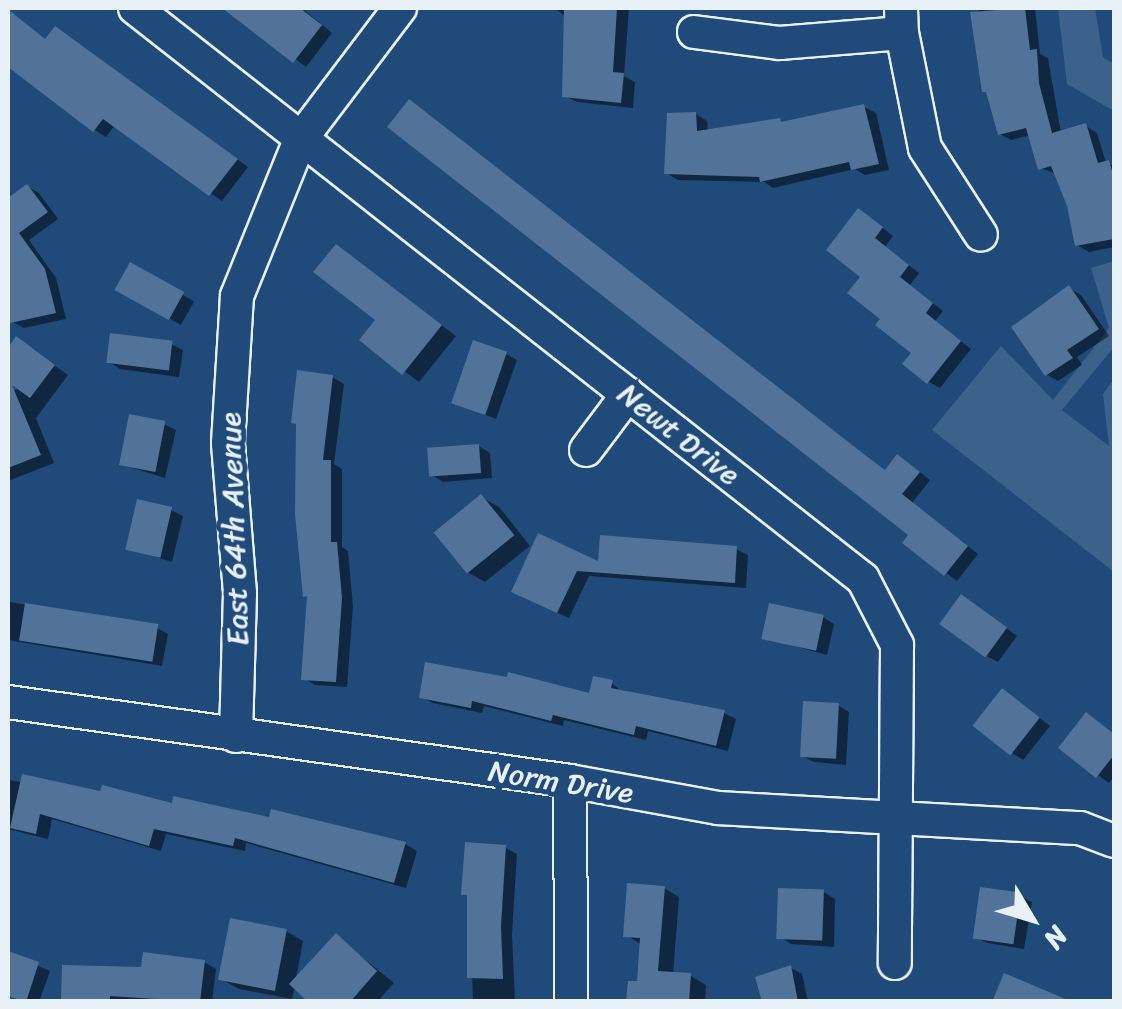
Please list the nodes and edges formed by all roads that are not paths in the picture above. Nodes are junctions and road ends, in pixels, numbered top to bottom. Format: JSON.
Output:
{"nodes":[{"id":1,"x":135,"y":8,"type":"edge"},
{"id":2,"x":400,"y":8,"type":"edge"},
{"id":3,"x":902,"y":20,"type":"edge"},
{"id":4,"x":694,"y":32,"type":"dead end"},
{"id":5,"x":300,"y":140,"type":"junction"},
{"id":6,"x":981,"y":235,"type":"dead end"},
{"id":7,"x":628,"y":394,"type":"junction"},
{"id":8,"x":586,"y":450,"type":"dead end"},
{"id":9,"x":8,"y":702,"type":"edge"},
{"id":10,"x":236,"y":736,"type":"junction"},
{"id":11,"x":570,"y":781,"type":"junction"},
{"id":12,"x":898,"y":818,"type":"junction"},
{"id":13,"x":1114,"y":841,"type":"edge"},
{"id":14,"x":895,"y":964,"type":"dead end"},
{"id":15,"x":572,"y":1002,"type":"edge"}],
"edges":[{"from":1,"to":5,"type":"street","name":"Newt Drive"},
{"from":2,"to":5,"type":"street","name":"East 64th Avenue"},
{"from":3,"to":4,"type":"street"},
{"from":3,"to":6,"type":"street"},
{"from":5,"to":7,"type":"street","name":"Newt Drive"},
{"from":5,"to":10,"type":"street","name":"East 64th Avenue"},
{"from":7,"to":8,"type":"street"},
{"from":7,"to":12,"type":"street","name":"Newt Drive"},
{"from":9,"to":10,"type":"street","name":"Norm Drive"},
{"from":10,"to":11,"type":"street","name":"Norm Drive"},
{"from":11,"to":12,"type":"street","name":"Norm Drive"},
{"from":11,"to":15,"type":"street"},
{"from":12,"to":13,"type":"street","name":"Norm Drive"},
{"from":12,"to":14,"type":"street","name":"Newt Drive"}]}
